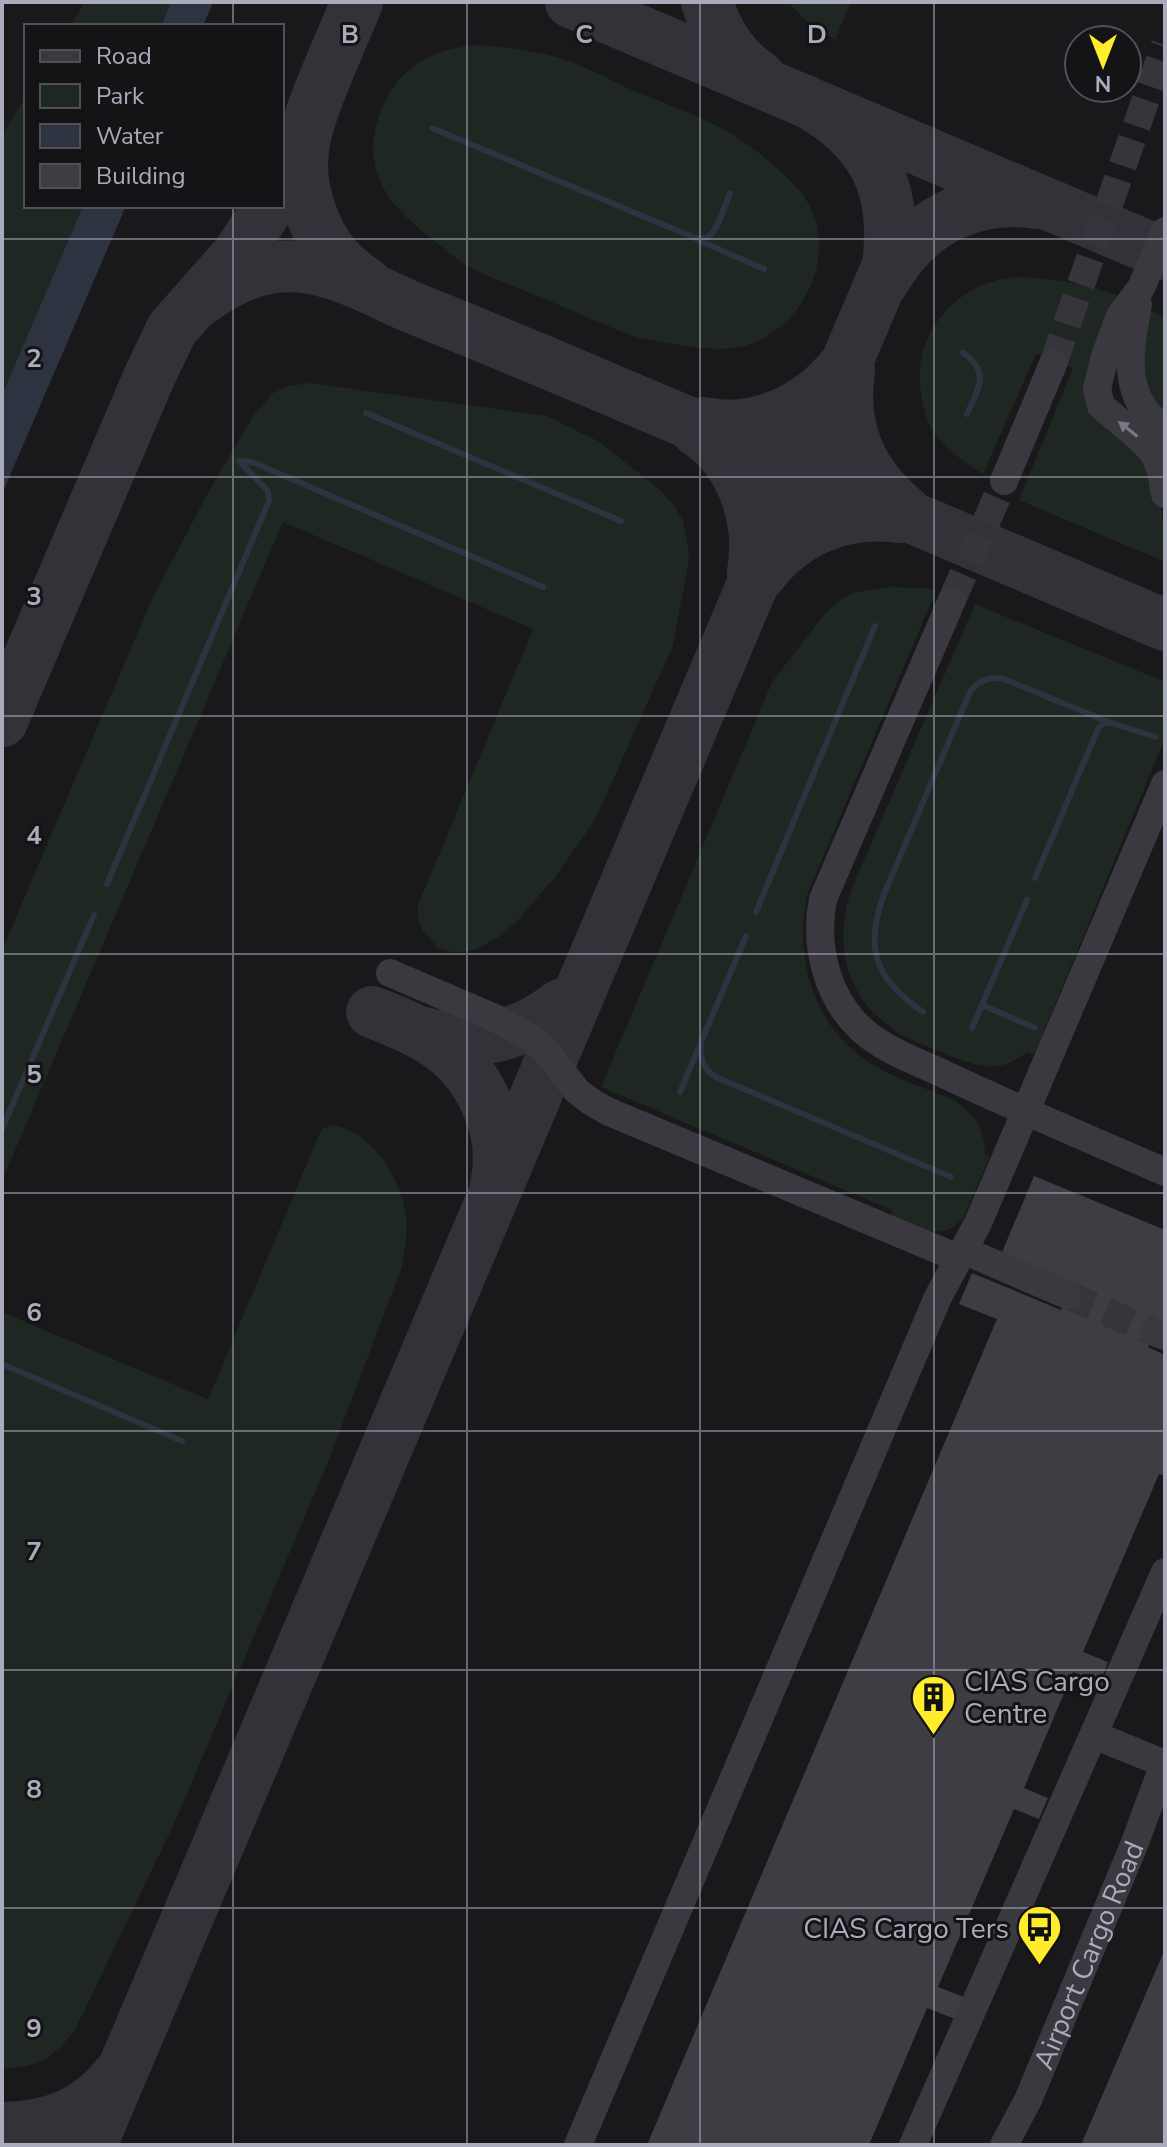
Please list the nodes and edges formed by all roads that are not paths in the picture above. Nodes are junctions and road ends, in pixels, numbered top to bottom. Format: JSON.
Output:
{"nodes":[{"id":1,"x":1165,"y":231,"type":"edge"},
{"id":2,"x":1141,"y":288,"type":"junction"},
{"id":3,"x":1053,"y":364,"type":"tunnel mouth"},
{"id":4,"x":1165,"y":428,"type":"edge"},
{"id":5,"x":1004,"y":481,"type":"tunnel mouth"},
{"id":6,"x":1165,"y":494,"type":"edge"},
{"id":7,"x":952,"y":600,"type":"tunnel mouth"},
{"id":8,"x":1165,"y":784,"type":"edge"},
{"id":9,"x":390,"y":973,"type":"dead end"},
{"id":10,"x":1026,"y":1112,"type":"junction"},
{"id":11,"x":1165,"y":1172,"type":"edge"},
{"id":12,"x":961,"y":1254,"type":"junction"},
{"id":13,"x":1067,"y":1295,"type":"tunnel mouth"},
{"id":14,"x":1165,"y":1572,"type":"edge"},
{"id":15,"x":1094,"y":1735,"type":"junction"},
{"id":16,"x":1164,"y":1764,"type":"edge"},
{"id":17,"x":578,"y":2145,"type":"edge"},
{"id":18,"x":913,"y":2145,"type":"edge"},
{"id":19,"x":1004,"y":2145,"type":"edge"}],
"edges":[{"from":1,"to":2,"type":"lane"},
{"from":2,"to":4,"type":"lane"},
{"from":6,"to":2,"type":"lane","one_way":true},
{"from":3,"to":5,"type":"lane"},
{"from":7,"to":10,"type":"lane"},
{"from":8,"to":10,"type":"lane"},
{"from":9,"to":12,"type":"lane"},
{"from":10,"to":11,"type":"lane"},
{"from":10,"to":12,"type":"lane"},
{"from":12,"to":13,"type":"lane"},
{"from":12,"to":17,"type":"lane"},
{"from":14,"to":15,"type":"lane"},
{"from":15,"to":16,"type":"lane"},
{"from":15,"to":18,"type":"lane"},
{"from":16,"to":19,"type":"lane","name":"Airport Cargo Road"}]}
